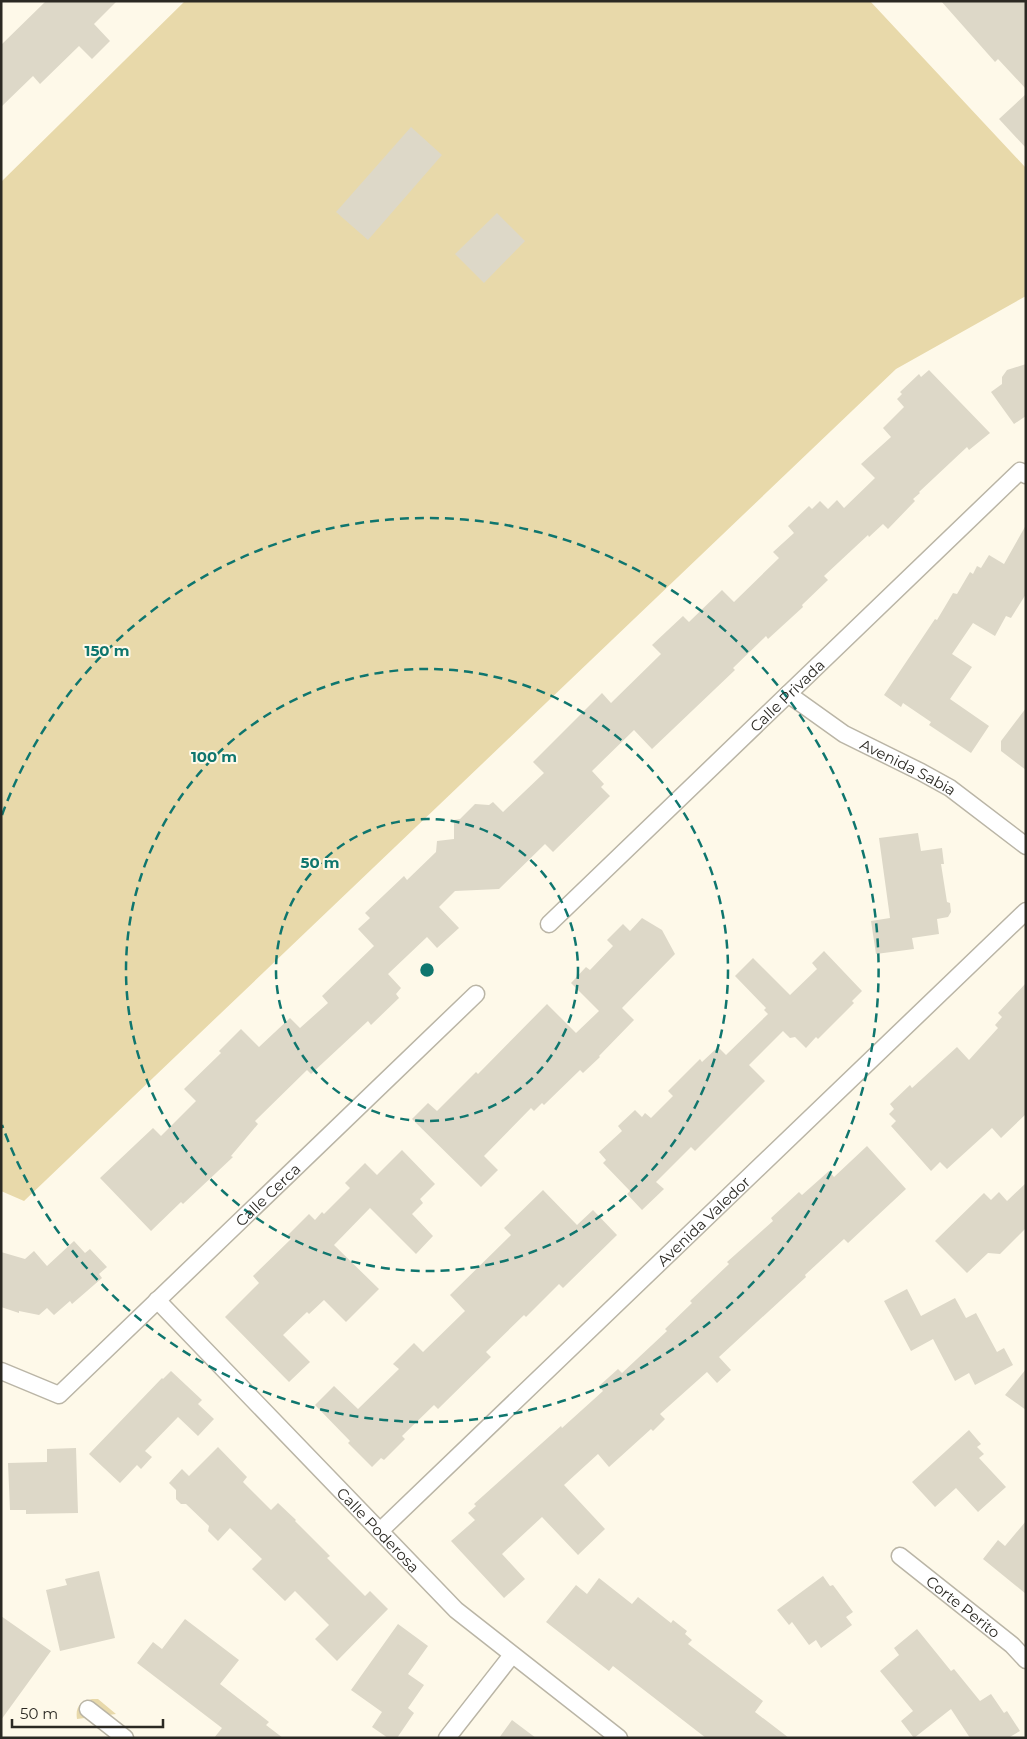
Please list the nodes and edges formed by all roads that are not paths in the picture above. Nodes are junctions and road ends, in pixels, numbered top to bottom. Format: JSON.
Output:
{"nodes":[{"id":1,"x":1026,"y":475,"type":"edge"},
{"id":2,"x":788,"y":694,"type":"junction"},
{"id":3,"x":1026,"y":846,"type":"edge"},
{"id":4,"x":1026,"y":911,"type":"edge"},
{"id":5,"x":549,"y":924,"type":"dead end"},
{"id":6,"x":476,"y":994,"type":"dead end"},
{"id":7,"x":157,"y":1300,"type":"junction"},
{"id":8,"x":1,"y":1371,"type":"edge"},
{"id":9,"x":380,"y":1532,"type":"junction"},
{"id":10,"x":900,"y":1556,"type":"dead end"},
{"id":11,"x":512,"y":1655,"type":"junction"},
{"id":12,"x":1026,"y":1660,"type":"edge"},
{"id":13,"x":88,"y":1710,"type":"dead end"},
{"id":14,"x":125,"y":1738,"type":"edge"},
{"id":15,"x":447,"y":1738,"type":"edge"},
{"id":16,"x":619,"y":1738,"type":"edge"}],
"edges":[{"from":1,"to":2,"type":"street","name":"Calle Privada"},
{"from":2,"to":3,"type":"street","name":"Avenida Sabia"},
{"from":2,"to":5,"type":"street","name":"Calle Privada"},
{"from":4,"to":9,"type":"street","name":"Avenida Valedor"},
{"from":6,"to":7,"type":"street","name":"Calle Cerca"},
{"from":7,"to":8,"type":"street","name":"Calle Cerca"},
{"from":7,"to":9,"type":"street","name":"Calle Poderosa"},
{"from":9,"to":11,"type":"street","name":"Calle Poderosa"},
{"from":10,"to":12,"type":"street","name":"Corte Perito"},
{"from":11,"to":15,"type":"street"},
{"from":11,"to":16,"type":"street","name":"Calle Poderosa"},
{"from":13,"to":14,"type":"street"}]}
